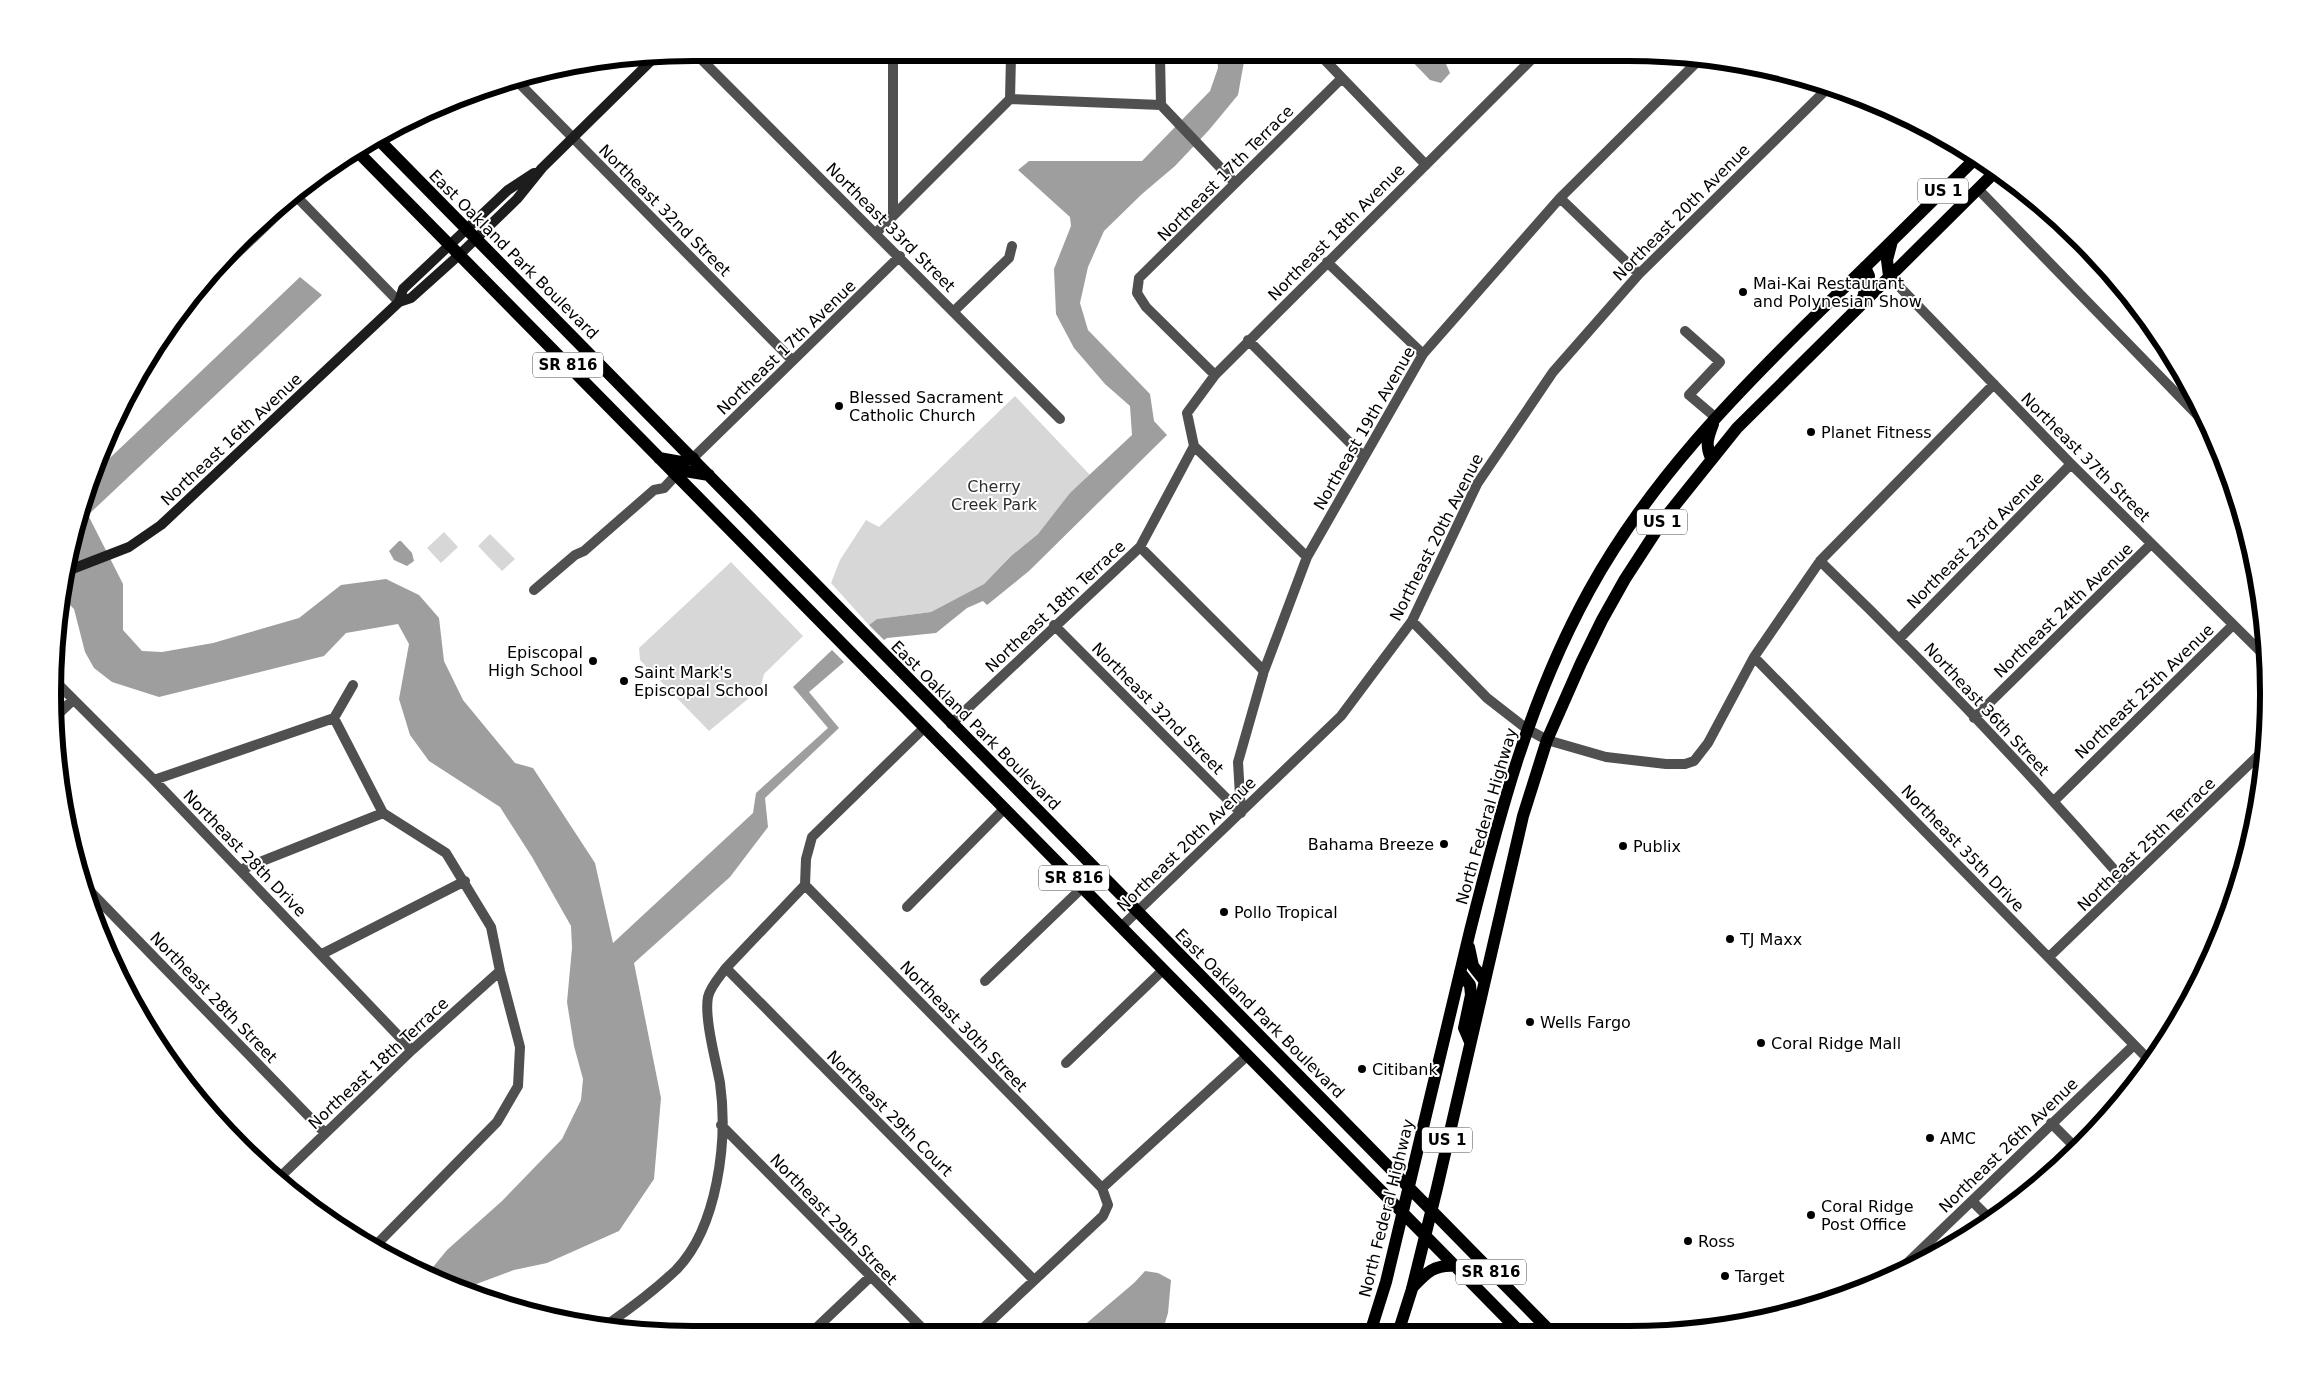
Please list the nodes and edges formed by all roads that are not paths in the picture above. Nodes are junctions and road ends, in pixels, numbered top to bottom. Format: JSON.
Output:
{"nodes":[{"id":1,"x":703,"y":61,"type":"edge"},
{"id":2,"x":893,"y":61,"type":"edge"},
{"id":3,"x":1011,"y":61,"type":"edge"},
{"id":4,"x":1160,"y":61,"type":"edge"},
{"id":5,"x":1326,"y":61,"type":"edge"},
{"id":6,"x":1527,"y":61,"type":"edge"},
{"id":7,"x":649,"y":63,"type":"edge"},
{"id":8,"x":1693,"y":65,"type":"edge"},
{"id":9,"x":1342,"y":78,"type":"junction"},
{"id":10,"x":522,"y":86,"type":"edge"},
{"id":11,"x":1823,"y":93,"type":"edge"},
{"id":12,"x":1010,"y":99,"type":"junction"},
{"id":13,"x":1161,"y":105,"type":"junction"},
{"id":14,"x":573,"y":137,"type":"junction"},
{"id":15,"x":382,"y":143,"type":"edge"},
{"id":16,"x":362,"y":156,"type":"edge"},
{"id":17,"x":1971,"y":163,"type":"edge"},
{"id":18,"x":1426,"y":165,"type":"junction"},
{"id":19,"x":1991,"y":176,"type":"edge"},
{"id":20,"x":1235,"y":183,"type":"junction"},
{"id":21,"x":1978,"y":189,"type":"junction"},
{"id":22,"x":1560,"y":198,"type":"junction"},
{"id":23,"x":300,"y":199,"type":"edge"},
{"id":24,"x":893,"y":216,"type":"junction"},
{"id":25,"x":876,"y":232,"type":"junction"},
{"id":26,"x":472,"y":234,"type":"junction"},
{"id":27,"x":1892,"y":241,"type":"junction"},
{"id":28,"x":450,"y":245,"type":"junction"},
{"id":29,"x":1012,"y":246,"type":"dead end"},
{"id":30,"x":459,"y":255,"type":"junction"},
{"id":31,"x":900,"y":256,"type":"junction"},
{"id":32,"x":1327,"y":262,"type":"junction"},
{"id":33,"x":1865,"y":267,"type":"junction"},
{"id":34,"x":1639,"y":274,"type":"junction"},
{"id":35,"x":1890,"y":276,"type":"junction"},
{"id":36,"x":399,"y":302,"type":"junction"},
{"id":37,"x":1861,"y":303,"type":"junction"},
{"id":38,"x":954,"y":311,"type":"junction"},
{"id":39,"x":1685,"y":331,"type":"dead end"},
{"id":40,"x":1248,"y":340,"type":"junction"},
{"id":41,"x":1423,"y":354,"type":"junction"},
{"id":42,"x":792,"y":360,"type":"junction"},
{"id":43,"x":1214,"y":375,"type":"junction"},
{"id":44,"x":1994,"y":384,"type":"junction"},
{"id":45,"x":2193,"y":411,"type":"edge"},
{"id":46,"x":1715,"y":417,"type":"junction"},
{"id":47,"x":1060,"y":419,"type":"dead end"},
{"id":48,"x":1194,"y":446,"type":"junction"},
{"id":49,"x":1363,"y":456,"type":"junction"},
{"id":50,"x":660,"y":458,"type":"junction"},
{"id":51,"x":693,"y":458,"type":"junction"},
{"id":52,"x":1711,"y":458,"type":"junction"},
{"id":53,"x":2071,"y":464,"type":"junction"},
{"id":54,"x":676,"y":475,"type":"junction"},
{"id":55,"x":709,"y":475,"type":"junction"},
{"id":56,"x":2151,"y":544,"type":"junction"},
{"id":57,"x":1140,"y":547,"type":"junction"},
{"id":58,"x":1307,"y":557,"type":"junction"},
{"id":59,"x":1820,"y":561,"type":"junction"},
{"id":60,"x":74,"y":568,"type":"edge"},
{"id":61,"x":534,"y":590,"type":"dead end"},
{"id":62,"x":1412,"y":622,"type":"junction"},
{"id":63,"x":1054,"y":625,"type":"junction"},
{"id":64,"x":2233,"y":625,"type":"junction"},
{"id":65,"x":1900,"y":638,"type":"junction"},
{"id":66,"x":2258,"y":649,"type":"edge"},
{"id":67,"x":1754,"y":657,"type":"junction"},
{"id":68,"x":888,"y":659,"type":"junction"},
{"id":69,"x":865,"y":666,"type":"junction"},
{"id":70,"x":1264,"y":671,"type":"junction"},
{"id":71,"x":353,"y":686,"type":"dead end"},
{"id":72,"x":61,"y":687,"type":"edge"},
{"id":73,"x":73,"y":700,"type":"junction"},
{"id":74,"x":62,"y":711,"type":"edge"},
{"id":75,"x":334,"y":718,"type":"junction"},
{"id":76,"x":1974,"y":718,"type":"junction"},
{"id":77,"x":950,"y":724,"type":"junction"},
{"id":78,"x":926,"y":727,"type":"junction"},
{"id":79,"x":1527,"y":729,"type":"junction"},
{"id":80,"x":1547,"y":740,"type":"junction"},
{"id":81,"x":2256,"y":758,"type":"edge"},
{"id":82,"x":154,"y":780,"type":"junction"},
{"id":83,"x":2054,"y":801,"type":"junction"},
{"id":84,"x":1005,"y":808,"type":"junction"},
{"id":85,"x":1241,"y":813,"type":"junction"},
{"id":86,"x":383,"y":814,"type":"junction"},
{"id":87,"x":240,"y":870,"type":"junction"},
{"id":88,"x":465,"y":881,"type":"junction"},
{"id":89,"x":2126,"y":883,"type":"junction"},
{"id":90,"x":805,"y":885,"type":"junction"},
{"id":91,"x":1083,"y":887,"type":"junction"},
{"id":92,"x":95,"y":896,"type":"edge"},
{"id":93,"x":907,"y":906,"type":"dead end"},
{"id":94,"x":1138,"y":911,"type":"junction"},
{"id":95,"x":1121,"y":927,"type":"junction"},
{"id":96,"x":1468,"y":942,"type":"junction"},
{"id":97,"x":322,"y":954,"type":"junction"},
{"id":98,"x":2049,"y":957,"type":"junction"},
{"id":99,"x":726,"y":968,"type":"junction"},
{"id":100,"x":1163,"y":970,"type":"junction"},
{"id":101,"x":500,"y":972,"type":"junction"},
{"id":102,"x":1460,"y":972,"type":"junction"},
{"id":103,"x":1484,"y":980,"type":"junction"},
{"id":104,"x":985,"y":981,"type":"dead end"},
{"id":105,"x":1470,"y":1042,"type":"junction"},
{"id":106,"x":2134,"y":1045,"type":"junction"},
{"id":107,"x":412,"y":1050,"type":"junction"},
{"id":108,"x":2145,"y":1056,"type":"edge"},
{"id":109,"x":1252,"y":1059,"type":"junction"},
{"id":110,"x":1285,"y":1061,"type":"junction"},
{"id":111,"x":1066,"y":1062,"type":"dead end"},
{"id":112,"x":2051,"y":1122,"type":"junction"},
{"id":113,"x":721,"y":1125,"type":"junction"},
{"id":114,"x":325,"y":1133,"type":"junction"},
{"id":115,"x":2072,"y":1144,"type":"edge"},
{"id":116,"x":283,"y":1174,"type":"edge"},
{"id":117,"x":1408,"y":1187,"type":"junction"},
{"id":118,"x":1102,"y":1188,"type":"junction"},
{"id":119,"x":1972,"y":1201,"type":"junction"},
{"id":120,"x":1430,"y":1211,"type":"junction"},
{"id":121,"x":1403,"y":1214,"type":"junction"},
{"id":122,"x":1985,"y":1214,"type":"edge"},
{"id":123,"x":1425,"y":1236,"type":"junction"},
{"id":124,"x":379,"y":1242,"type":"edge"},
{"id":125,"x":1912,"y":1258,"type":"edge"},
{"id":126,"x":1456,"y":1266,"type":"junction"},
{"id":127,"x":870,"y":1277,"type":"junction"},
{"id":128,"x":1033,"y":1279,"type":"junction"},
{"id":129,"x":1412,"y":1289,"type":"junction"},
{"id":130,"x":613,"y":1320,"type":"edge"},
{"id":131,"x":818,"y":1326,"type":"edge"},
{"id":132,"x":920,"y":1326,"type":"edge"},
{"id":133,"x":985,"y":1326,"type":"edge"},
{"id":134,"x":1372,"y":1326,"type":"edge"},
{"id":135,"x":1400,"y":1326,"type":"edge"},
{"id":136,"x":1514,"y":1326,"type":"edge"},
{"id":137,"x":1545,"y":1326,"type":"edge"}],
"edges":[{"from":1,"to":25,"type":"street","name":"Northeast 33rd Street"},
{"from":2,"to":24,"type":"street"},
{"from":3,"to":12,"type":"street"},
{"from":4,"to":13,"type":"street"},
{"from":5,"to":9,"type":"street"},
{"from":6,"to":18,"type":"street","name":"Northeast 18th Avenue"},
{"from":7,"to":14,"type":"street","name":"Northeast 16th Avenue"},
{"from":8,"to":22,"type":"street","name":"Northeast 19th Avenue"},
{"from":9,"to":18,"type":"street"},
{"from":9,"to":20,"type":"street","name":"Northeast 17th Terrace"},
{"from":10,"to":14,"type":"street","name":"Northeast 32nd Street"},
{"from":11,"to":34,"type":"street","name":"Northeast 20th Avenue"},
{"from":12,"to":13,"type":"street"},
{"from":12,"to":24,"type":"street"},
{"from":13,"to":20,"type":"street"},
{"from":14,"to":26,"type":"street","name":"Northeast 16th Avenue"},
{"from":14,"to":42,"type":"street","name":"Northeast 32nd Street"},
{"from":15,"to":26,"type":"main road","name":"East Oakland Park Boulevard","number":"SR 816"},
{"from":16,"to":28,"type":"main road","number":"SR 816"},
{"from":17,"to":27,"type":"main road","name":"North Federal Highway","number":"US 1"},
{"from":18,"to":32,"type":"street","name":"Northeast 18th Avenue"},
{"from":19,"to":21,"type":"main road","number":"US 1"},
{"from":20,"to":43,"type":"street","name":"Northeast 17th Terrace"},
{"from":21,"to":35,"type":"main road","number":"US 1"},
{"from":21,"to":45,"type":"street"},
{"from":22,"to":34,"type":"street"},
{"from":22,"to":41,"type":"street","name":"Northeast 19th Avenue"},
{"from":23,"to":36,"type":"street"},
{"from":24,"to":25,"type":"street"},
{"from":25,"to":31,"type":"street","name":"Northeast 33rd Street"},
{"from":26,"to":28,"type":"street","name":"Northeast 16th Avenue"},
{"from":26,"to":30,"type":"street","name":"Northeast 16th Avenue"},
{"from":26,"to":51,"type":"main road","name":"East Oakland Park Boulevard","number":"SR 816"},
{"from":27,"to":33,"type":"main road","name":"North Federal Highway","number":"US 1"},
{"from":27,"to":35,"type":"main road"},
{"from":28,"to":30,"type":"main road","number":"SR 816"},
{"from":28,"to":36,"type":"street","name":"Northeast 16th Avenue"},
{"from":29,"to":38,"type":"street"},
{"from":30,"to":36,"type":"street","name":"Northeast 16th Avenue"},
{"from":30,"to":50,"type":"main road","number":"SR 816"},
{"from":31,"to":38,"type":"street","name":"Northeast 33rd Street"},
{"from":31,"to":42,"type":"street","name":"Northeast 17th Avenue"},
{"from":32,"to":40,"type":"street","name":"Northeast 18th Avenue"},
{"from":32,"to":41,"type":"street"},
{"from":33,"to":37,"type":"main road"},
{"from":33,"to":46,"type":"main road","name":"North Federal Highway","number":"US 1"},
{"from":34,"to":62,"type":"street","name":"Northeast 20th Avenue"},
{"from":35,"to":37,"type":"main road","number":"US 1"},
{"from":35,"to":44,"type":"street","name":"Northeast 37th Street"},
{"from":36,"to":60,"type":"street","name":"Northeast 16th Avenue"},
{"from":37,"to":52,"type":"main road","number":"US 1"},
{"from":38,"to":47,"type":"street","name":"Northeast 33rd Street"},
{"from":39,"to":46,"type":"street"},
{"from":40,"to":43,"type":"street","name":"Northeast 18th Avenue"},
{"from":40,"to":49,"type":"street"},
{"from":41,"to":49,"type":"street","name":"Northeast 19th Avenue"},
{"from":42,"to":51,"type":"street","name":"Northeast 17th Avenue"},
{"from":43,"to":48,"type":"street","name":"Northeast 18th Avenue"},
{"from":44,"to":53,"type":"street","name":"Northeast 37th Street"},
{"from":44,"to":59,"type":"street"},
{"from":46,"to":52,"type":"main road"},
{"from":46,"to":79,"type":"main road","name":"North Federal Highway","number":"US 1"},
{"from":48,"to":57,"type":"street","name":"Northeast 18th Terrace"},
{"from":48,"to":58,"type":"street"},
{"from":49,"to":58,"type":"street","name":"Northeast 19th Avenue"},
{"from":50,"to":51,"type":"main road"},
{"from":50,"to":54,"type":"main road","number":"SR 816"},
{"from":51,"to":55,"type":"main road","name":"East Oakland Park Boulevard","number":"SR 816"},
{"from":52,"to":80,"type":"main road","number":"US 1"},
{"from":53,"to":56,"type":"street","name":"Northeast 37th Street"},
{"from":53,"to":65,"type":"street","name":"Northeast 23rd Avenue"},
{"from":54,"to":55,"type":"main road"},
{"from":54,"to":61,"type":"street"},
{"from":54,"to":69,"type":"main road","number":"SR 816"},
{"from":55,"to":68,"type":"main road","name":"East Oakland Park Boulevard","number":"SR 816"},
{"from":56,"to":64,"type":"street","name":"Northeast 37th Street"},
{"from":56,"to":76,"type":"street","name":"Northeast 24th Avenue"},
{"from":57,"to":63,"type":"street","name":"Northeast 18th Terrace"},
{"from":57,"to":70,"type":"street"},
{"from":58,"to":70,"type":"street","name":"Northeast 19th Avenue"},
{"from":59,"to":65,"type":"street","name":"Northeast 36th Street"},
{"from":59,"to":67,"type":"street"},
{"from":62,"to":79,"type":"street"},
{"from":62,"to":85,"type":"street","name":"Northeast 20th Avenue"},
{"from":63,"to":77,"type":"street","name":"Northeast 18th Terrace"},
{"from":63,"to":85,"type":"street","name":"Northeast 32nd Street"},
{"from":64,"to":66,"type":"street","name":"Northeast 37th Street"},
{"from":64,"to":83,"type":"street","name":"Northeast 25th Avenue"},
{"from":65,"to":76,"type":"street","name":"Northeast 36th Street"},
{"from":67,"to":80,"type":"street"},
{"from":67,"to":98,"type":"street","name":"Northeast 35th Drive"},
{"from":68,"to":69,"type":"main road"},
{"from":68,"to":77,"type":"main road","name":"East Oakland Park Boulevard","number":"SR 816"},
{"from":69,"to":78,"type":"main road","number":"SR 816"},
{"from":70,"to":85,"type":"street","name":"Northeast 19th Avenue"},
{"from":71,"to":75,"type":"street"},
{"from":72,"to":73,"type":"street","name":"Northeast 28th Drive"},
{"from":73,"to":74,"type":"street"},
{"from":73,"to":82,"type":"street","name":"Northeast 28th Drive"},
{"from":75,"to":82,"type":"street"},
{"from":75,"to":86,"type":"street"},
{"from":76,"to":83,"type":"street","name":"Northeast 36th Street"},
{"from":77,"to":78,"type":"main road"},
{"from":77,"to":94,"type":"main road","name":"East Oakland Park Boulevard","number":"SR 816"},
{"from":78,"to":84,"type":"main road","number":"SR 816"},
{"from":78,"to":90,"type":"street"},
{"from":79,"to":80,"type":"street"},
{"from":79,"to":96,"type":"main road","name":"North Federal Highway","number":"US 1"},
{"from":80,"to":103,"type":"main road","number":"US 1"},
{"from":81,"to":89,"type":"street","name":"Northeast 25th Terrace"},
{"from":82,"to":87,"type":"street","name":"Northeast 28th Drive"},
{"from":83,"to":89,"type":"street","name":"Northeast 36th Street"},
{"from":84,"to":91,"type":"main road","number":"SR 816"},
{"from":84,"to":93,"type":"street"},
{"from":85,"to":94,"type":"street","name":"Northeast 20th Avenue"},
{"from":86,"to":87,"type":"street"},
{"from":86,"to":88,"type":"street"},
{"from":87,"to":97,"type":"street","name":"Northeast 28th Drive"},
{"from":88,"to":97,"type":"street"},
{"from":88,"to":101,"type":"street"},
{"from":89,"to":98,"type":"street","name":"Northeast 25th Terrace"},
{"from":90,"to":99,"type":"street"},
{"from":90,"to":118,"type":"street","name":"Northeast 30th Street"},
{"from":91,"to":95,"type":"main road","number":"SR 816"},
{"from":91,"to":104,"type":"street"},
{"from":92,"to":114,"type":"street","name":"Northeast 28th Street"},
{"from":94,"to":95,"type":"street","name":"Northeast 20th Avenue"},
{"from":94,"to":110,"type":"main road","name":"East Oakland Park Boulevard","number":"SR 816"},
{"from":95,"to":100,"type":"main road","number":"SR 816"},
{"from":96,"to":102,"type":"main road","name":"North Federal Highway","number":"US 1"},
{"from":96,"to":103,"type":"main road"},
{"from":97,"to":107,"type":"street","name":"Northeast 28th Drive"},
{"from":98,"to":106,"type":"street","name":"Northeast 35th Drive"},
{"from":99,"to":113,"type":"street"},
{"from":99,"to":128,"type":"street","name":"Northeast 29th Court"},
{"from":100,"to":109,"type":"main road","number":"SR 816"},
{"from":100,"to":111,"type":"street"},
{"from":101,"to":107,"type":"street","name":"Northeast 18th Terrace"},
{"from":101,"to":124,"type":"street"},
{"from":102,"to":105,"type":"main road"},
{"from":102,"to":117,"type":"main road","name":"North Federal Highway","number":"US 1"},
{"from":103,"to":105,"type":"main road","number":"US 1"},
{"from":105,"to":120,"type":"main road","number":"US 1"},
{"from":106,"to":108,"type":"street","name":"Northeast 35th Drive"},
{"from":106,"to":112,"type":"street","name":"Northeast 26th Avenue"},
{"from":107,"to":114,"type":"street","name":"Northeast 18th Terrace"},
{"from":109,"to":110,"type":"main road"},
{"from":109,"to":118,"type":"street"},
{"from":109,"to":121,"type":"main road","number":"SR 816"},
{"from":110,"to":117,"type":"main road","name":"East Oakland Park Boulevard","number":"SR 816"},
{"from":112,"to":115,"type":"street"},
{"from":112,"to":119,"type":"street","name":"Northeast 26th Avenue"},
{"from":113,"to":127,"type":"street","name":"Northeast 29th Street"},
{"from":113,"to":130,"type":"street"},
{"from":114,"to":116,"type":"street","name":"Northeast 18th Terrace"},
{"from":117,"to":120,"type":"main road","name":"East Oakland Park Boulevard","number":"SR 816"},
{"from":117,"to":121,"type":"main road","name":"North Federal Highway","number":"US 1"},
{"from":118,"to":128,"type":"street"},
{"from":119,"to":122,"type":"street"},
{"from":119,"to":125,"type":"street","name":"Northeast 26th Avenue"},
{"from":120,"to":123,"type":"main road","number":"US 1"},
{"from":120,"to":137,"type":"main road","name":"East Oakland Park Boulevard","number":"SR 816"},
{"from":121,"to":123,"type":"main road","number":"SR 816"},
{"from":121,"to":134,"type":"main road","name":"North Federal Highway","number":"US 1"},
{"from":123,"to":126,"type":"main road","number":"SR 816"},
{"from":123,"to":129,"type":"main road","number":"US 1"},
{"from":126,"to":129,"type":"main road"},
{"from":126,"to":136,"type":"main road","number":"SR 816"},
{"from":127,"to":131,"type":"street"},
{"from":127,"to":132,"type":"street","name":"Northeast 29th Street"},
{"from":128,"to":133,"type":"street"},
{"from":129,"to":135,"type":"main road","number":"US 1"}]}
